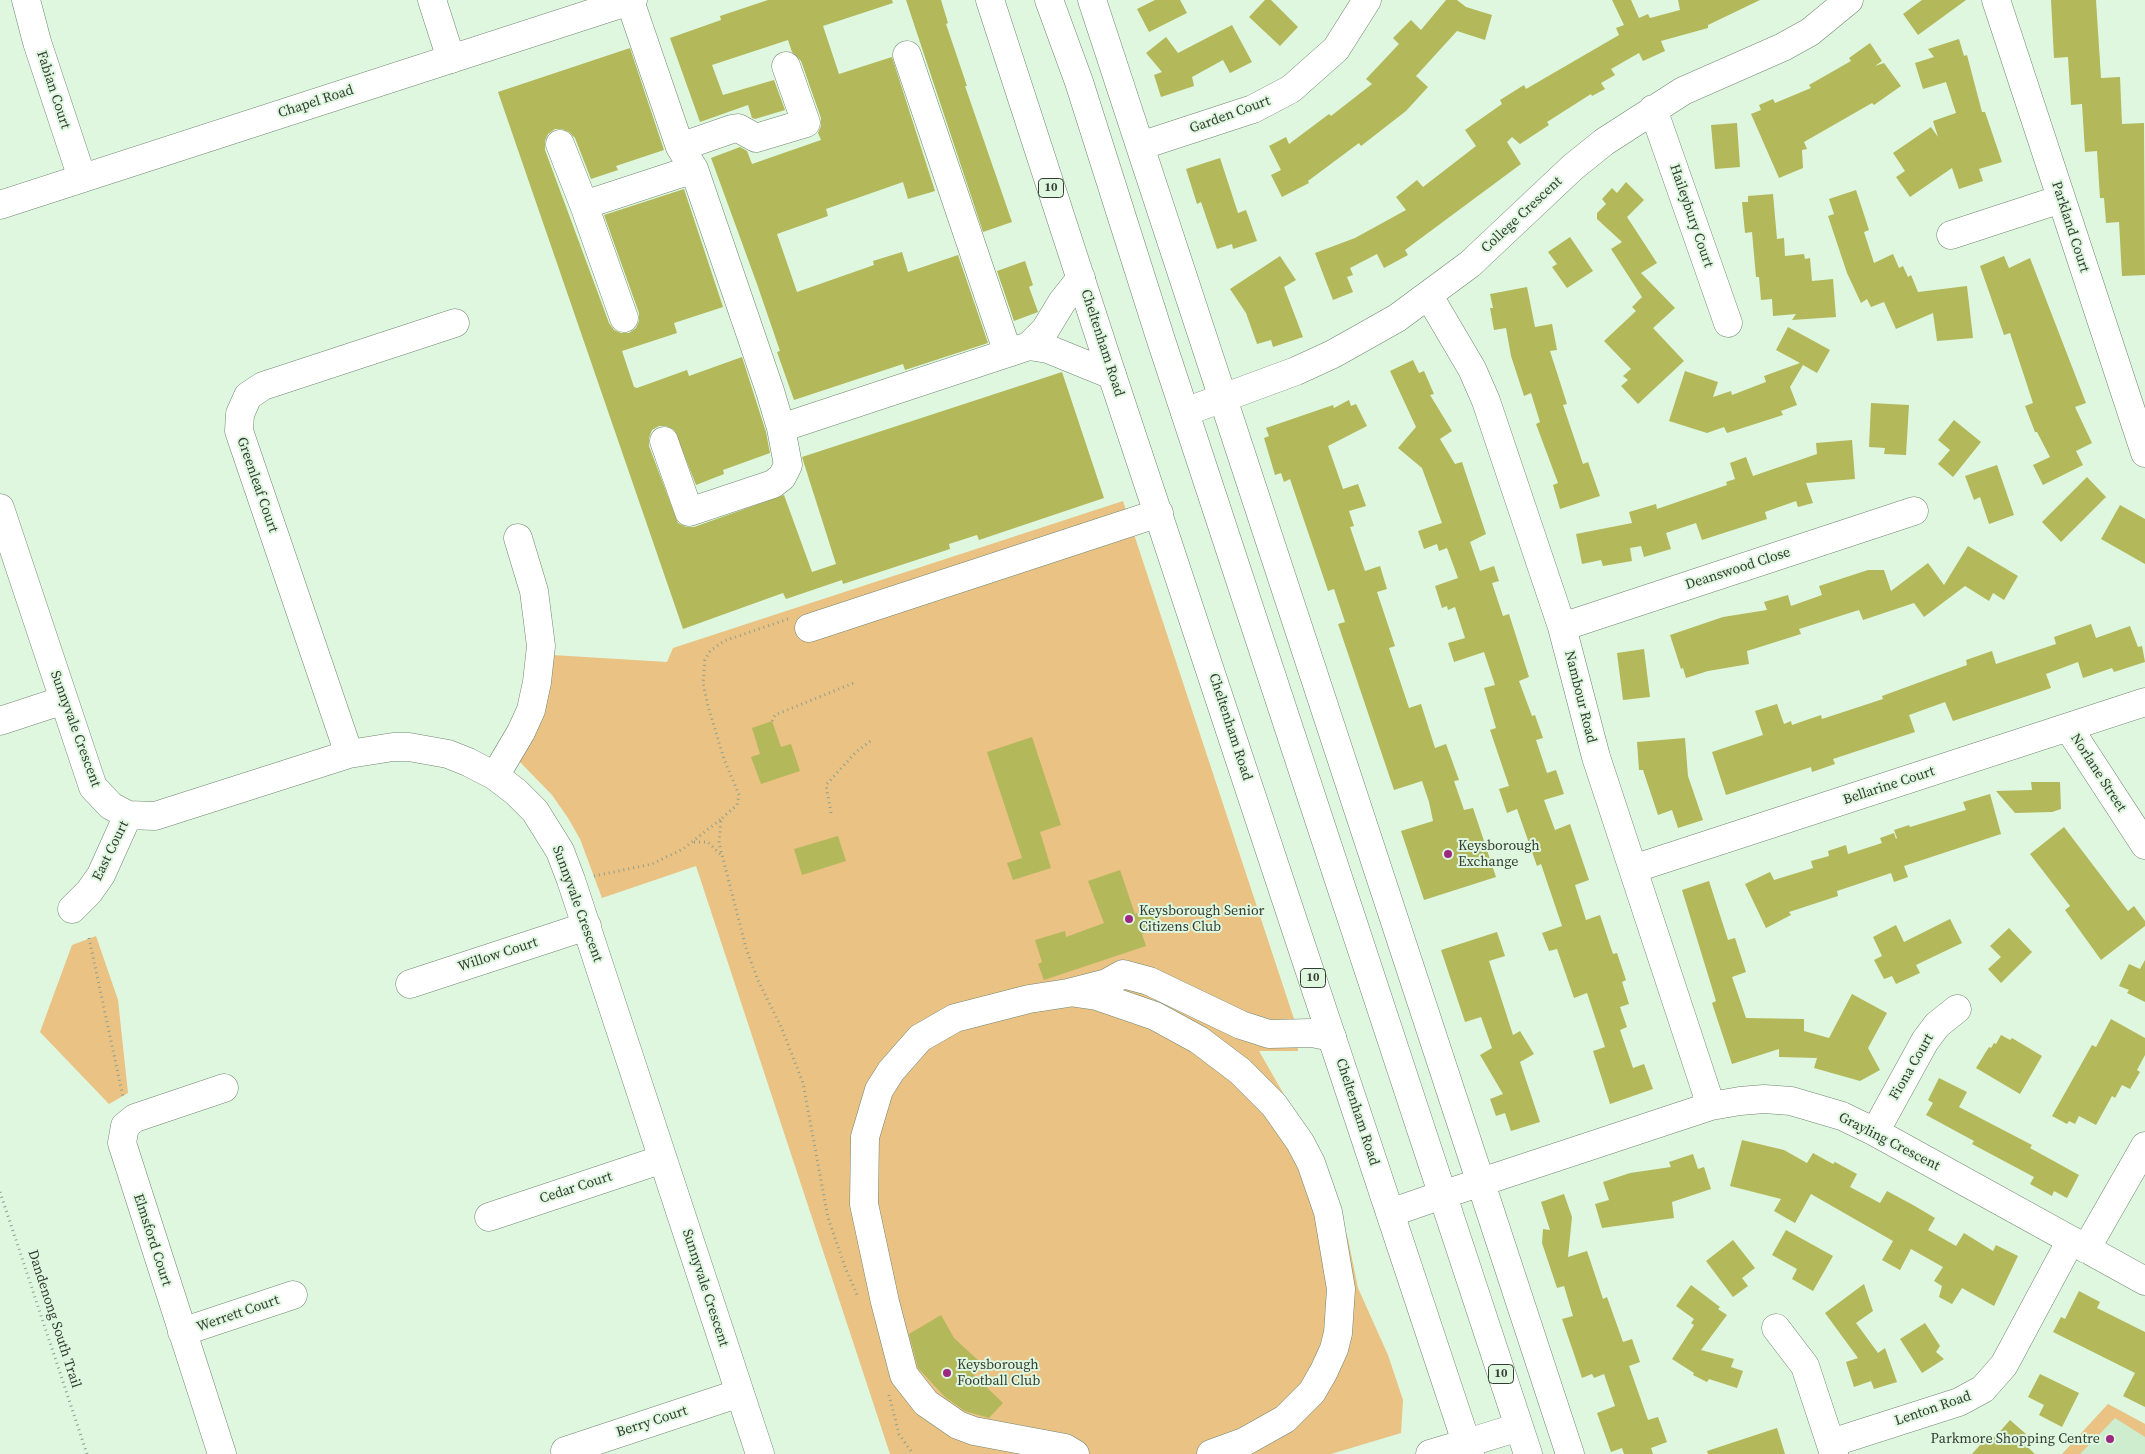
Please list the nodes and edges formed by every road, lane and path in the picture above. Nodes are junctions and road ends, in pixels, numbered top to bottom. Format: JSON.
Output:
{"nodes":[{"id":1,"x":26,"y":0,"type":"edge"},
{"id":2,"x":432,"y":0,"type":"edge"},
{"id":3,"x":631,"y":0,"type":"edge"},
{"id":4,"x":990,"y":0,"type":"edge"},
{"id":5,"x":1049,"y":0,"type":"edge"},
{"id":6,"x":1092,"y":0,"type":"edge"},
{"id":7,"x":1367,"y":0,"type":"edge"},
{"id":8,"x":1849,"y":0,"type":"edge"},
{"id":9,"x":1996,"y":0,"type":"edge"},
{"id":10,"x":907,"y":55,"type":"dead end"},
{"id":11,"x":451,"y":59,"type":"junction"},
{"id":12,"x":786,"y":66,"type":"dead end"},
{"id":13,"x":1653,"y":109,"type":"junction"},
{"id":14,"x":560,"y":144,"type":"dead end"},
{"id":15,"x":1140,"y":146,"type":"junction"},
{"id":16,"x":680,"y":147,"type":"junction"},
{"id":17,"x":694,"y":169,"type":"junction"},
{"id":18,"x":82,"y":178,"type":"junction"},
{"id":19,"x":2061,"y":199,"type":"junction"},
{"id":20,"x":0,"y":205,"type":"edge"},
{"id":21,"x":584,"y":205,"type":"junction"},
{"id":22,"x":1951,"y":235,"type":"dead end"},
{"id":23,"x":1081,"y":278,"type":"junction"},
{"id":24,"x":1429,"y":296,"type":"junction"},
{"id":25,"x":624,"y":318,"type":"dead end"},
{"id":26,"x":1728,"y":323,"type":"dead end"},
{"id":27,"x":455,"y":324,"type":"dead end"},
{"id":28,"x":1018,"y":349,"type":"junction"},
{"id":29,"x":1112,"y":375,"type":"junction"},
{"id":30,"x":1223,"y":399,"type":"junction"},
{"id":31,"x":1185,"y":412,"type":"junction"},
{"id":32,"x":781,"y":428,"type":"junction"},
{"id":33,"x":664,"y":441,"type":"dead end"},
{"id":34,"x":2145,"y":453,"type":"edge"},
{"id":35,"x":0,"y":508,"type":"edge"},
{"id":36,"x":1914,"y":511,"type":"dead end"},
{"id":37,"x":1159,"y":513,"type":"junction"},
{"id":38,"x":518,"y":538,"type":"dead end"},
{"id":39,"x":800,"y":623,"type":"joint"},
{"id":40,"x":1562,"y":627,"type":"junction"},
{"id":41,"x":856,"y":682,"type":"dead end"},
{"id":42,"x":64,"y":700,"type":"junction"},
{"id":43,"x":2145,"y":702,"type":"edge"},
{"id":44,"x":0,"y":721,"type":"edge"},
{"id":45,"x":772,"y":721,"type":"dead end"},
{"id":46,"x":2068,"y":727,"type":"junction"},
{"id":47,"x":873,"y":738,"type":"dead end"},
{"id":48,"x":349,"y":754,"type":"junction"},
{"id":49,"x":495,"y":776,"type":"junction"},
{"id":50,"x":830,"y":813,"type":"dead end"},
{"id":51,"x":128,"y":815,"type":"junction"},
{"id":52,"x":721,"y":819,"type":"junction"},
{"id":53,"x":693,"y":842,"type":"junction"},
{"id":54,"x":2145,"y":845,"type":"edge"},
{"id":55,"x":722,"y":856,"type":"junction"},
{"id":56,"x":1633,"y":869,"type":"junction"},
{"id":57,"x":592,"y":876,"type":"dead end"},
{"id":58,"x":72,"y":909,"type":"dead end"},
{"id":59,"x":586,"y":926,"type":"junction"},
{"id":60,"x":90,"y":938,"type":"dead end"},
{"id":61,"x":410,"y":984,"type":"dead end"},
{"id":62,"x":1068,"y":993,"type":"junction"},
{"id":63,"x":1957,"y":1009,"type":"dead end"},
{"id":64,"x":1332,"y":1036,"type":"junction"},
{"id":65,"x":224,"y":1088,"type":"dead end"},
{"id":66,"x":123,"y":1097,"type":"dead end"},
{"id":67,"x":1711,"y":1106,"type":"junction"},
{"id":68,"x":1875,"y":1132,"type":"junction"},
{"id":69,"x":2145,"y":1146,"type":"edge"},
{"id":70,"x":663,"y":1159,"type":"junction"},
{"id":71,"x":1480,"y":1182,"type":"junction"},
{"id":72,"x":0,"y":1192,"type":"edge"},
{"id":73,"x":1442,"y":1195,"type":"junction"},
{"id":74,"x":1390,"y":1213,"type":"junction"},
{"id":75,"x":489,"y":1217,"type":"dead end"},
{"id":76,"x":2079,"y":1245,"type":"junction"},
{"id":77,"x":2145,"y":1281,"type":"edge"},
{"id":78,"x":293,"y":1295,"type":"dead end"},
{"id":79,"x":862,"y":1305,"type":"dead end"},
{"id":80,"x":1776,"y":1328,"type":"dead end"},
{"id":81,"x":182,"y":1332,"type":"junction"},
{"id":82,"x":887,"y":1386,"type":"dead end"},
{"id":83,"x":740,"y":1393,"type":"junction"},
{"id":84,"x":1519,"y":1427,"type":"junction"},
{"id":85,"x":1469,"y":1449,"type":"edge"},
{"id":86,"x":1832,"y":1449,"type":"edge"},
{"id":87,"x":565,"y":1451,"type":"dead end"},
{"id":88,"x":86,"y":1454,"type":"edge"},
{"id":89,"x":222,"y":1454,"type":"edge"},
{"id":90,"x":760,"y":1454,"type":"edge"},
{"id":91,"x":913,"y":1454,"type":"edge"},
{"id":92,"x":1076,"y":1454,"type":"edge"},
{"id":93,"x":1211,"y":1454,"type":"edge"},
{"id":94,"x":1430,"y":1454,"type":"edge"},
{"id":95,"x":1528,"y":1454,"type":"edge"},
{"id":96,"x":1570,"y":1454,"type":"edge"}],
"edges":[{"from":1,"to":18,"type":"street","name":"Fabian Court"},
{"from":2,"to":11,"type":"street"},
{"from":3,"to":11,"type":"street","name":"Chapel Road"},
{"from":3,"to":16,"type":"street"},
{"from":4,"to":23,"type":"street","name":"Cheltenham Road","number":"10"},
{"from":5,"to":31,"type":"street","number":"10"},
{"from":6,"to":15,"type":"street"},
{"from":7,"to":15,"type":"street","name":"Garden Court"},
{"from":8,"to":13,"type":"street","name":"College Crescent"},
{"from":9,"to":19,"type":"street","name":"Parkland Court"},
{"from":10,"to":28,"type":"street"},
{"from":11,"to":18,"type":"street","name":"Chapel Road"},
{"from":12,"to":16,"type":"street"},
{"from":13,"to":24,"type":"street","name":"College Crescent"},
{"from":13,"to":26,"type":"street","name":"Haileybury Court"},
{"from":14,"to":21,"type":"street"},
{"from":15,"to":30,"type":"street"},
{"from":16,"to":17,"type":"street"},
{"from":17,"to":21,"type":"street"},
{"from":17,"to":32,"type":"street"},
{"from":18,"to":20,"type":"street","name":"Chapel Road"},
{"from":19,"to":22,"type":"street"},
{"from":19,"to":34,"type":"street","name":"Parkland Court"},
{"from":21,"to":25,"type":"street"},
{"from":23,"to":28,"type":"street"},
{"from":23,"to":29,"type":"street","name":"Cheltenham Road","number":"10"},
{"from":24,"to":30,"type":"street","name":"College Crescent"},
{"from":24,"to":40,"type":"street","name":"Nambour Road"},
{"from":27,"to":48,"type":"street","name":"Greenleaf Court"},
{"from":28,"to":29,"type":"street"},
{"from":28,"to":32,"type":"street"},
{"from":29,"to":37,"type":"street","name":"Cheltenham Road","number":"10"},
{"from":30,"to":31,"type":"street","name":"College Crescent"},
{"from":30,"to":71,"type":"street"},
{"from":31,"to":73,"type":"street","number":"10"},
{"from":32,"to":33,"type":"street"},
{"from":35,"to":42,"type":"street","name":"Sunnyvale Crescent"},
{"from":36,"to":40,"type":"street","name":"Deanswood Close"},
{"from":37,"to":39,"type":"street"},
{"from":37,"to":64,"type":"street","name":"Cheltenham Road","number":"10"},
{"from":38,"to":49,"type":"street"},
{"from":39,"to":52,"type":"path"},
{"from":40,"to":56,"type":"street","name":"Nambour Road"},
{"from":41,"to":45,"type":"path"},
{"from":42,"to":44,"type":"street"},
{"from":42,"to":51,"type":"street","name":"Sunnyvale Crescent"},
{"from":43,"to":46,"type":"street","name":"Bellarine Court"},
{"from":46,"to":54,"type":"street","name":"Norlane Street"},
{"from":46,"to":56,"type":"street","name":"Bellarine Court"},
{"from":47,"to":50,"type":"path"},
{"from":48,"to":49,"type":"street","name":"Sunnyvale Crescent"},
{"from":48,"to":51,"type":"street","name":"Sunnyvale Crescent"},
{"from":49,"to":59,"type":"street","name":"Sunnyvale Crescent"},
{"from":51,"to":58,"type":"street","name":"East Court"},
{"from":52,"to":53,"type":"path"},
{"from":52,"to":55,"type":"path"},
{"from":53,"to":55,"type":"path"},
{"from":53,"to":57,"type":"path"},
{"from":55,"to":79,"type":"path"},
{"from":56,"to":67,"type":"street","name":"Nambour Road"},
{"from":59,"to":61,"type":"street","name":"Willow Court"},
{"from":59,"to":70,"type":"street","name":"Sunnyvale Crescent"},
{"from":60,"to":66,"type":"path"},
{"from":62,"to":64,"type":"street"},
{"from":62,"to":92,"type":"street"},
{"from":62,"to":93,"type":"street"},
{"from":63,"to":68,"type":"street","name":"Fiona Court"},
{"from":64,"to":74,"type":"street","name":"Cheltenham Road","number":"10"},
{"from":65,"to":81,"type":"street","name":"Elmsford Court"},
{"from":67,"to":68,"type":"street","name":"Grayling Crescent"},
{"from":67,"to":71,"type":"street","name":"Grayling Crescent"},
{"from":68,"to":76,"type":"street","name":"Grayling Crescent"},
{"from":69,"to":76,"type":"street","name":"Lenton Road"},
{"from":70,"to":75,"type":"street","name":"Cedar Court"},
{"from":70,"to":83,"type":"street","name":"Sunnyvale Crescent"},
{"from":71,"to":73,"type":"street","name":"Grayling Crescent"},
{"from":71,"to":96,"type":"street"},
{"from":72,"to":88,"type":"path","name":"Dandenong South Trail"},
{"from":73,"to":74,"type":"street","name":"Grayling Crescent"},
{"from":73,"to":84,"type":"street","number":"10"},
{"from":74,"to":85,"type":"street","name":"Cheltenham Road","number":"10"},
{"from":76,"to":77,"type":"street","name":"Grayling Crescent"},
{"from":76,"to":86,"type":"street","name":"Lenton Road"},
{"from":78,"to":81,"type":"street","name":"Werrett Court"},
{"from":80,"to":86,"type":"street"},
{"from":81,"to":89,"type":"street","name":"Elmsford Court"},
{"from":82,"to":91,"type":"path"},
{"from":83,"to":87,"type":"street","name":"Berry Court"},
{"from":83,"to":90,"type":"street","name":"Sunnyvale Crescent"},
{"from":84,"to":85,"type":"street"},
{"from":84,"to":95,"type":"street","number":"10"},
{"from":85,"to":94,"type":"street"}]}
